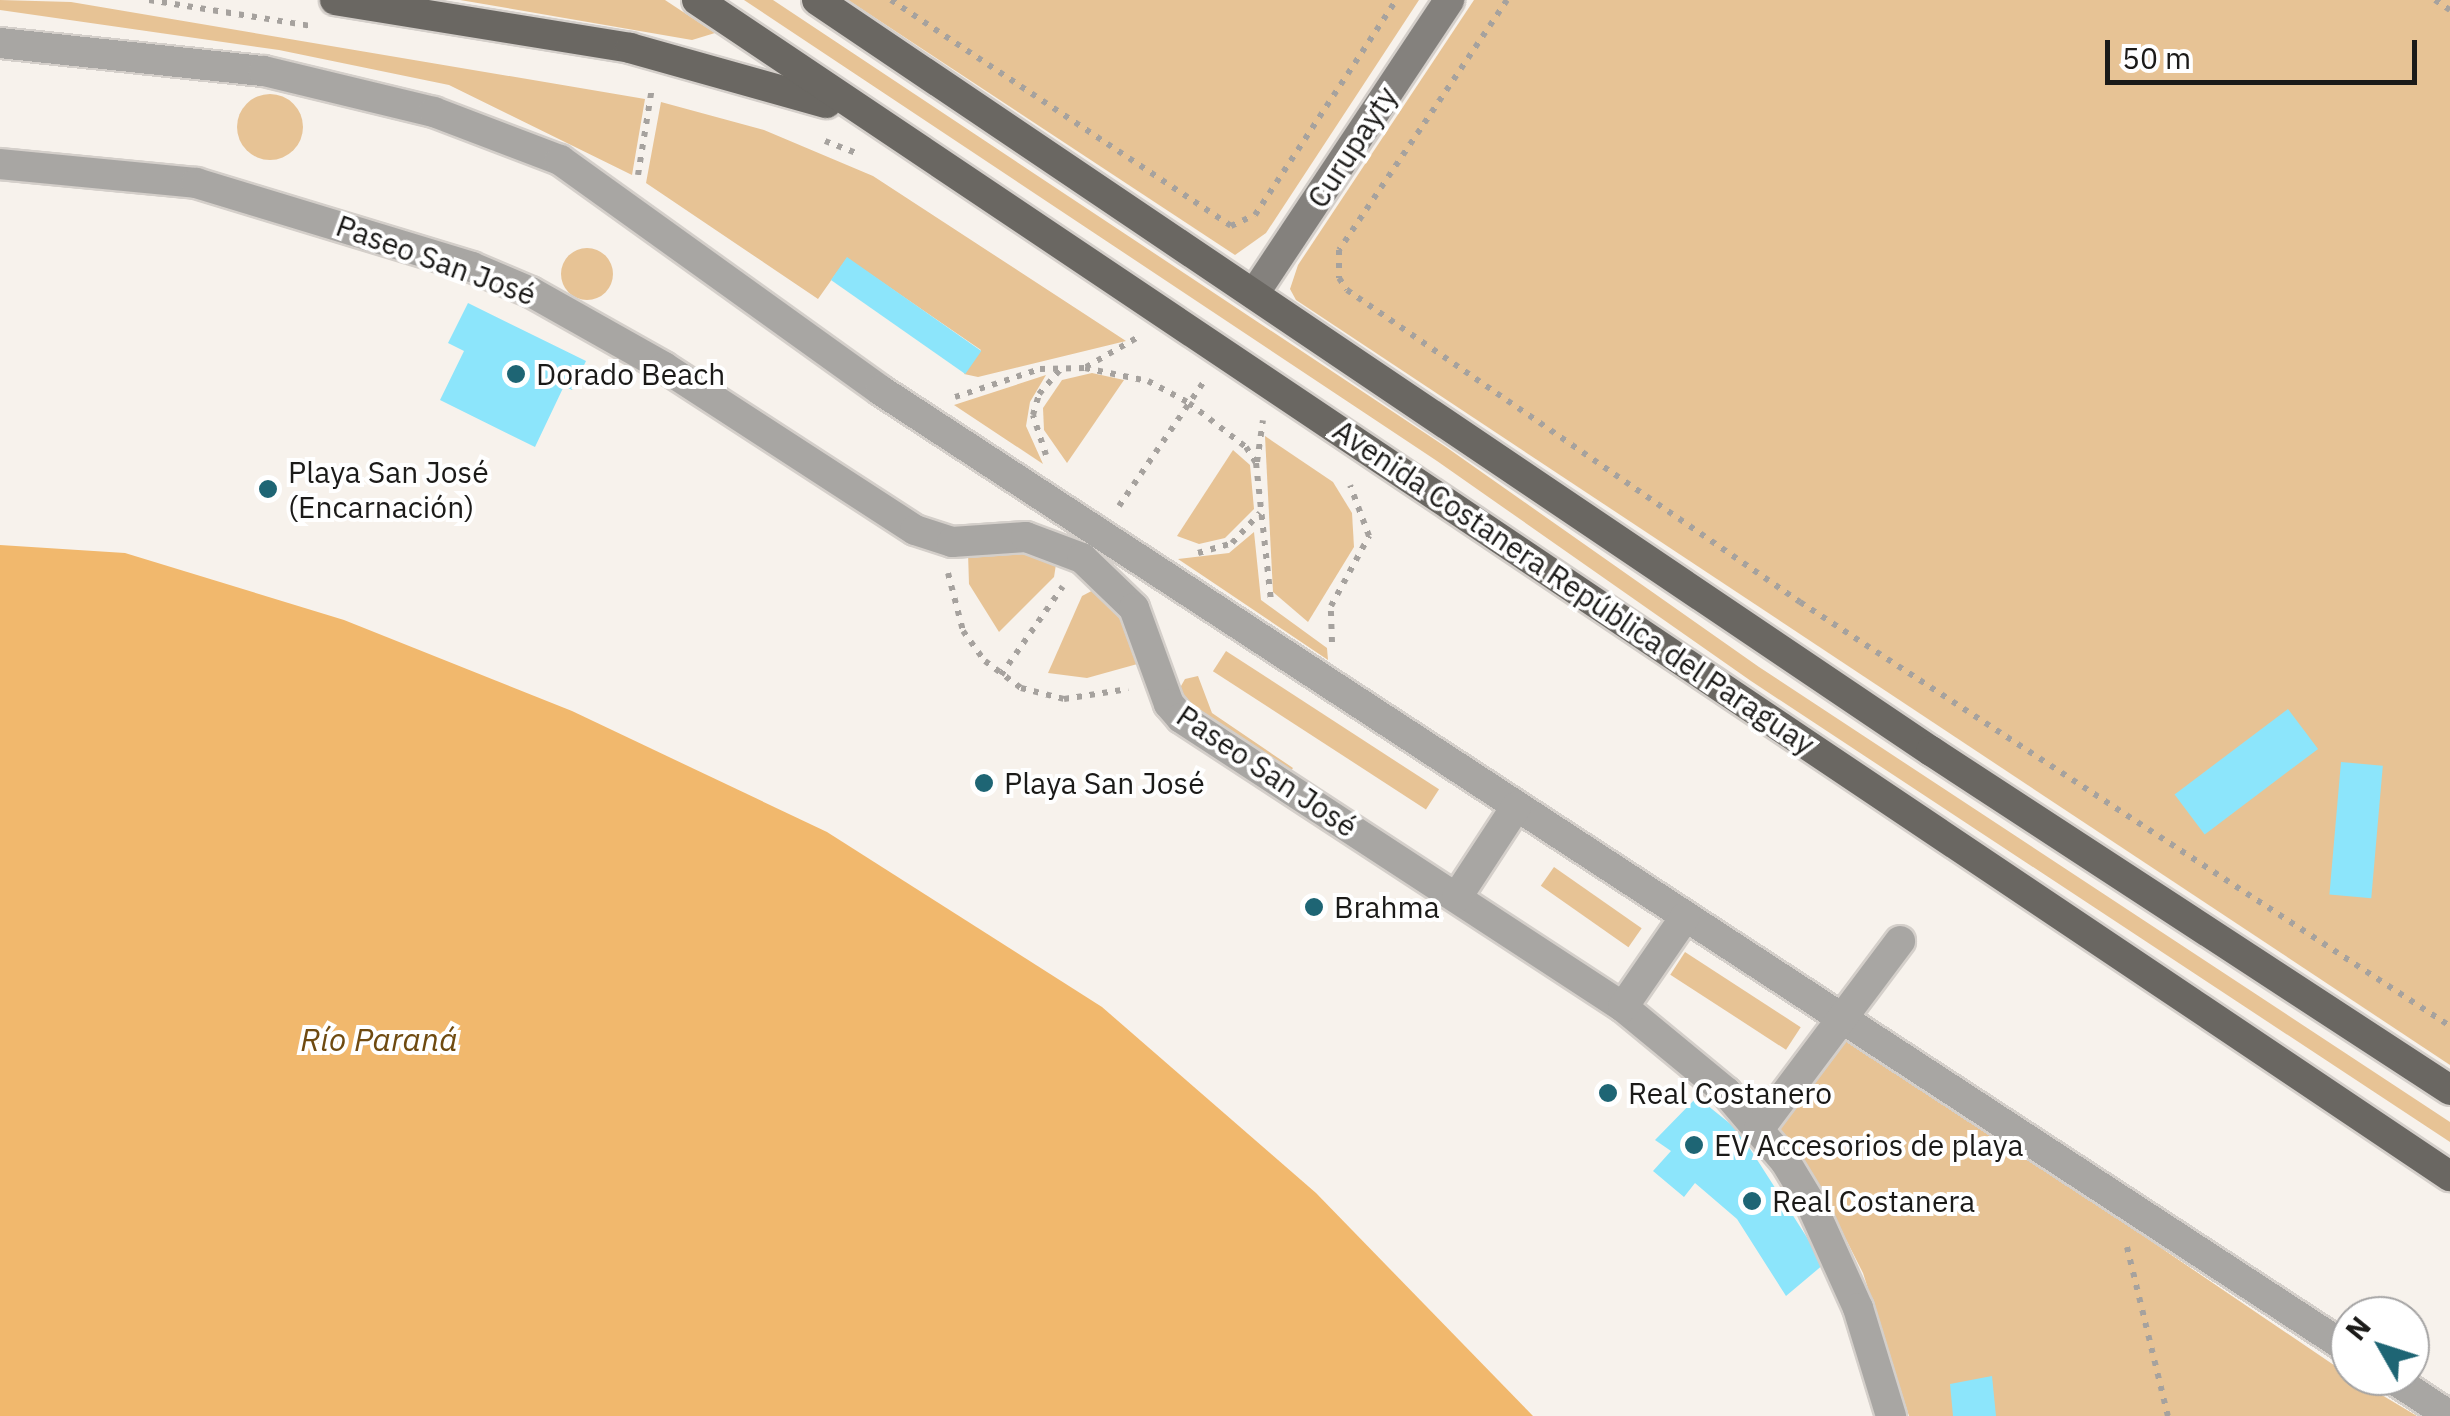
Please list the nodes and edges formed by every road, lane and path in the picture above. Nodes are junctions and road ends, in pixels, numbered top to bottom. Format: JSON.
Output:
{"nodes":[{"id":1,"x":149,"y":0,"type":"edge"},
{"id":2,"x":697,"y":0,"type":"edge"},
{"id":3,"x":816,"y":0,"type":"edge"},
{"id":4,"x":891,"y":0,"type":"edge"},
{"id":5,"x":1396,"y":0,"type":"edge"},
{"id":6,"x":1448,"y":0,"type":"edge"},
{"id":7,"x":1506,"y":0,"type":"edge"},
{"id":8,"x":2434,"y":0,"type":"edge"},
{"id":9,"x":2450,"y":10,"type":"edge"},
{"id":10,"x":332,"y":14,"type":"edge"},
{"id":11,"x":0,"y":43,"type":"edge"},
{"id":12,"x":638,"y":84,"type":"dead end"},
{"id":13,"x":652,"y":87,"type":"junction"},
{"id":14,"x":670,"y":92,"type":"dead end"},
{"id":15,"x":862,"y":115,"type":"junction"},
{"id":16,"x":816,"y":137,"type":"dead end"},
{"id":17,"x":870,"y":158,"type":"dead end"},
{"id":18,"x":0,"y":164,"type":"edge"},
{"id":19,"x":633,"y":208,"type":"junction"},
{"id":20,"x":1254,"y":294,"type":"junction"},
{"id":21,"x":1127,"y":324,"type":"dead end"},
{"id":22,"x":1143,"y":335,"type":"junction"},
{"id":23,"x":1159,"y":346,"type":"dead end"},
{"id":24,"x":1085,"y":368,"type":"junction"},
{"id":25,"x":1190,"y":368,"type":"dead end"},
{"id":26,"x":1061,"y":369,"type":"junction"},
{"id":27,"x":1220,"y":388,"type":"dead end"},
{"id":28,"x":946,"y":398,"type":"dead end"},
{"id":29,"x":1250,"y":406,"type":"dead end"},
{"id":30,"x":1264,"y":416,"type":"junction"},
{"id":31,"x":1276,"y":424,"type":"dead end"},
{"id":32,"x":1050,"y":460,"type":"dead end"},
{"id":33,"x":1256,"y":463,"type":"junction"},
{"id":34,"x":1344,"y":477,"type":"dead end"},
{"id":35,"x":1104,"y":499,"type":"dead end"},
{"id":36,"x":1261,"y":513,"type":"junction"},
{"id":37,"x":1132,"y":518,"type":"dead end"},
{"id":38,"x":952,"y":542,"type":"junction"},
{"id":39,"x":1193,"y":553,"type":"dead end"},
{"id":40,"x":1279,"y":610,"type":"dead end"},
{"id":41,"x":1321,"y":638,"type":"dead end"},
{"id":42,"x":1161,"y":679,"type":"junction"},
{"id":43,"x":1516,"y":807,"type":"junction"},
{"id":44,"x":1458,"y":897,"type":"junction"},
{"id":45,"x":1684,"y":917,"type":"junction"},
{"id":46,"x":1900,"y":941,"type":"dead end"},
{"id":47,"x":1623,"y":1006,"type":"junction"},
{"id":48,"x":1841,"y":1019,"type":"junction"},
{"id":49,"x":2450,"y":1026,"type":"edge"},
{"id":50,"x":2450,"y":1090,"type":"edge"},
{"id":51,"x":1759,"y":1129,"type":"junction"},
{"id":52,"x":2450,"y":1176,"type":"edge"},
{"id":53,"x":2113,"y":1193,"type":"junction"},
{"id":54,"x":2330,"y":1337,"type":"edge"},
{"id":55,"x":2420,"y":1396,"type":"edge"},
{"id":56,"x":1891,"y":1416,"type":"edge"},
{"id":57,"x":2168,"y":1416,"type":"edge"},
{"id":58,"x":2450,"y":1416,"type":"edge"}],
"edges":[{"from":1,"to":10,"type":"path"},
{"from":2,"to":15,"type":"main road","name":"Avenida Costanera República del Paraguay"},
{"from":3,"to":20,"type":"main road"},
{"from":4,"to":5,"type":"path"},
{"from":6,"to":20,"type":"street","name":"Curupayty"},
{"from":7,"to":49,"type":"path"},
{"from":8,"to":9,"type":"path"},
{"from":10,"to":15,"type":"main road"},
{"from":11,"to":19,"type":"street"},
{"from":12,"to":13,"type":"path"},
{"from":13,"to":14,"type":"path"},
{"from":13,"to":19,"type":"path"},
{"from":15,"to":52,"type":"main road","name":"Avenida Costanera República del Paraguay"},
{"from":16,"to":17,"type":"path"},
{"from":18,"to":38,"type":"street","name":"Paseo San José"},
{"from":19,"to":43,"type":"street"},
{"from":20,"to":50,"type":"main road"},
{"from":21,"to":22,"type":"path"},
{"from":22,"to":23,"type":"path"},
{"from":22,"to":24,"type":"path"},
{"from":24,"to":26,"type":"path"},
{"from":24,"to":33,"type":"path"},
{"from":25,"to":27,"type":"path"},
{"from":26,"to":28,"type":"path"},
{"from":26,"to":32,"type":"path"},
{"from":29,"to":30,"type":"path"},
{"from":30,"to":31,"type":"path"},
{"from":30,"to":33,"type":"path"},
{"from":33,"to":36,"type":"path"},
{"from":34,"to":41,"type":"path"},
{"from":35,"to":37,"type":"path"},
{"from":36,"to":39,"type":"path"},
{"from":36,"to":40,"type":"path"},
{"from":38,"to":42,"type":"street","name":"Paseo San José"},
{"from":38,"to":42,"type":"path"},
{"from":42,"to":44,"type":"street","name":"Paseo San José"},
{"from":43,"to":44,"type":"street"},
{"from":43,"to":45,"type":"street"},
{"from":44,"to":47,"type":"street","name":"Paseo San José"},
{"from":45,"to":47,"type":"street"},
{"from":45,"to":48,"type":"street"},
{"from":46,"to":48,"type":"street"},
{"from":47,"to":51,"type":"street","name":"Paseo San José"},
{"from":48,"to":51,"type":"street"},
{"from":48,"to":53,"type":"street"},
{"from":51,"to":56,"type":"street","name":"Paseo San José"},
{"from":53,"to":54,"type":"street"},
{"from":53,"to":57,"type":"path"},
{"from":55,"to":58,"type":"street"}]}
